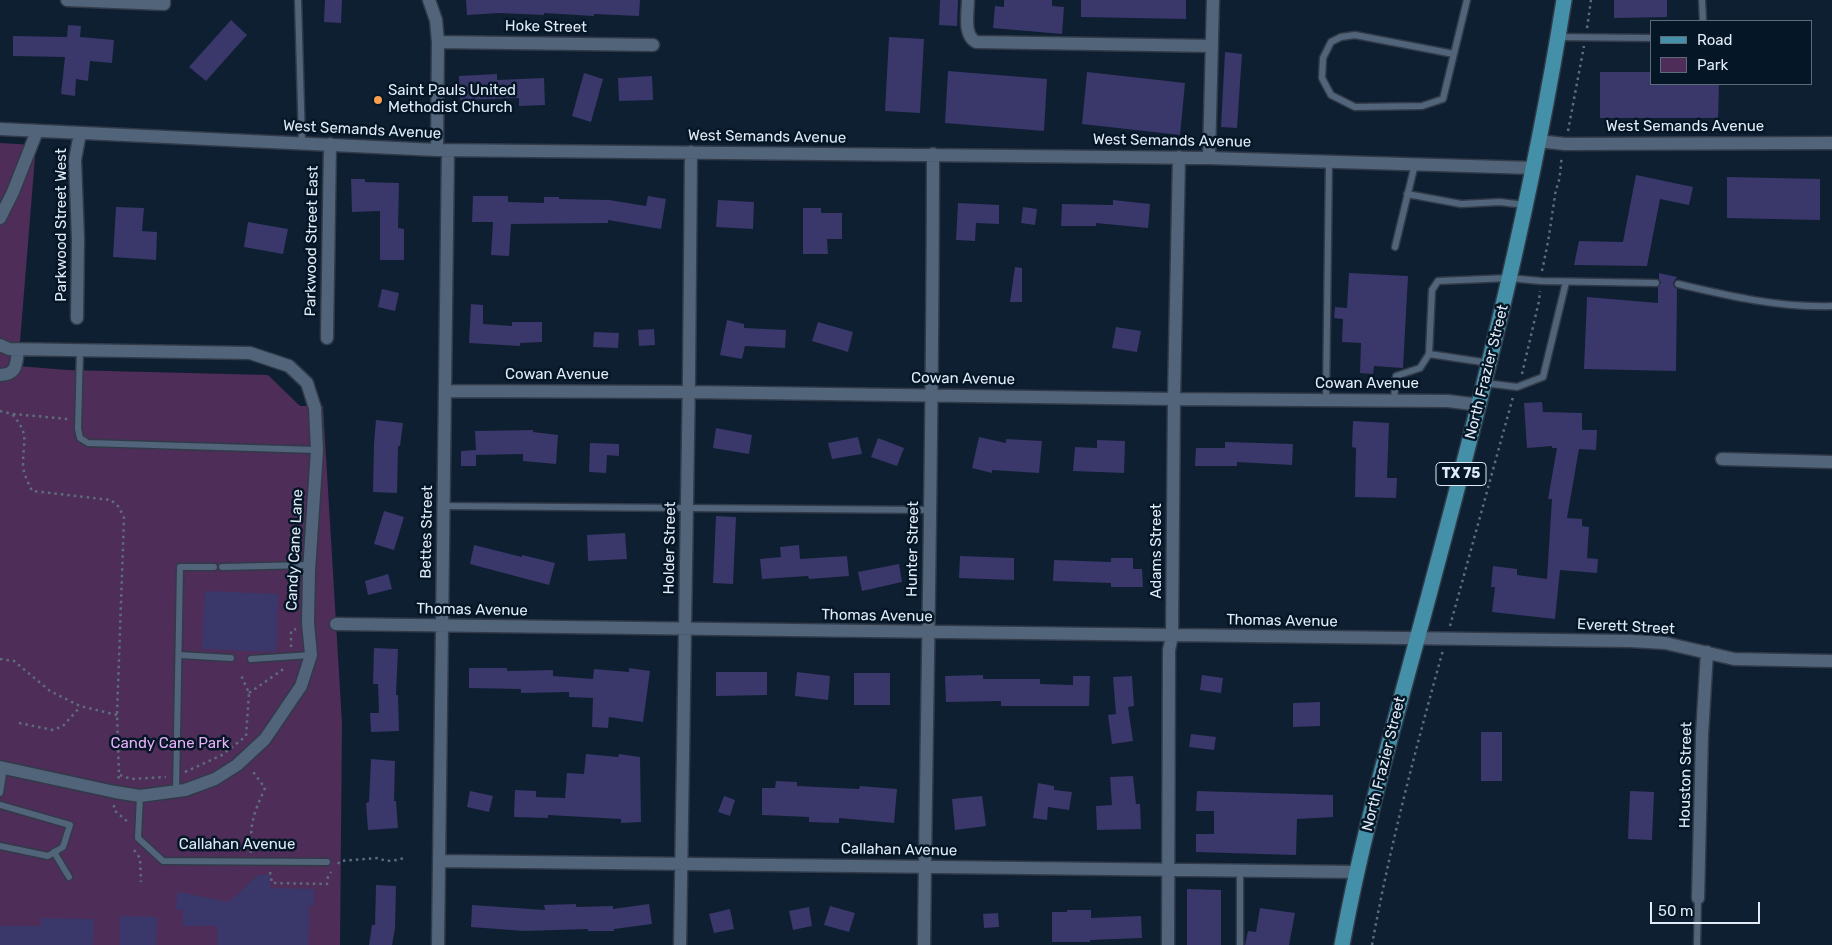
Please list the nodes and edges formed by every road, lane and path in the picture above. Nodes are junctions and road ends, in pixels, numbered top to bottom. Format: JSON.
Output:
{"nodes":[{"id":1,"x":68,"y":0,"type":"edge"},
{"id":2,"x":164,"y":0,"type":"edge"},
{"id":3,"x":298,"y":0,"type":"edge"},
{"id":4,"x":429,"y":0,"type":"edge"},
{"id":5,"x":968,"y":0,"type":"edge"},
{"id":6,"x":1213,"y":0,"type":"edge"},
{"id":7,"x":1468,"y":0,"type":"edge"},
{"id":8,"x":1564,"y":0,"type":"edge"},
{"id":9,"x":1591,"y":0,"type":"edge"},
{"id":10,"x":1702,"y":0,"type":"edge"},
{"id":11,"x":1703,"y":20,"type":"edge"},
{"id":12,"x":1558,"y":37,"type":"junction"},
{"id":13,"x":1586,"y":38,"type":"junction"},
{"id":14,"x":1650,"y":38,"type":"edge"},
{"id":15,"x":438,"y":42,"type":"junction"},
{"id":16,"x":653,"y":45,"type":"dead end"},
{"id":17,"x":1212,"y":46,"type":"junction"},
{"id":18,"x":1454,"y":54,"type":"junction"},
{"id":19,"x":0,"y":129,"type":"edge"},
{"id":20,"x":38,"y":131,"type":"junction"},
{"id":21,"x":80,"y":133,"type":"junction"},
{"id":22,"x":1538,"y":141,"type":"junction"},
{"id":23,"x":302,"y":143,"type":"junction"},
{"id":24,"x":1832,"y":143,"type":"edge"},
{"id":25,"x":330,"y":144,"type":"junction"},
{"id":26,"x":1565,"y":144,"type":"junction"},
{"id":27,"x":442,"y":150,"type":"junction"},
{"id":28,"x":691,"y":152,"type":"junction"},
{"id":29,"x":933,"y":154,"type":"junction"},
{"id":30,"x":1179,"y":157,"type":"junction"},
{"id":31,"x":1209,"y":158,"type":"junction"},
{"id":32,"x":1329,"y":161,"type":"junction"},
{"id":33,"x":1414,"y":164,"type":"junction"},
{"id":34,"x":1533,"y":168,"type":"junction"},
{"id":35,"x":1408,"y":194,"type":"junction"},
{"id":36,"x":1525,"y":206,"type":"junction"},
{"id":37,"x":0,"y":218,"type":"edge"},
{"id":38,"x":1395,"y":247,"type":"dead end"},
{"id":39,"x":1509,"y":278,"type":"junction"},
{"id":40,"x":1541,"y":282,"type":"junction"},
{"id":41,"x":1566,"y":282,"type":"junction"},
{"id":42,"x":1656,"y":283,"type":"dead end"},
{"id":43,"x":1678,"y":284,"type":"dead end"},
{"id":44,"x":1832,"y":306,"type":"edge"},
{"id":45,"x":77,"y":318,"type":"dead end"},
{"id":46,"x":327,"y":338,"type":"dead end"},
{"id":47,"x":0,"y":345,"type":"edge"},
{"id":48,"x":18,"y":349,"type":"junction"},
{"id":49,"x":80,"y":350,"type":"junction"},
{"id":50,"x":1429,"y":354,"type":"junction"},
{"id":51,"x":1490,"y":363,"type":"junction"},
{"id":52,"x":0,"y":375,"type":"edge"},
{"id":53,"x":1485,"y":383,"type":"junction"},
{"id":54,"x":1517,"y":387,"type":"junction"},
{"id":55,"x":445,"y":391,"type":"junction"},
{"id":56,"x":689,"y":392,"type":"junction"},
{"id":57,"x":932,"y":395,"type":"junction"},
{"id":58,"x":1174,"y":399,"type":"junction"},
{"id":59,"x":1326,"y":400,"type":"junction"},
{"id":60,"x":1394,"y":400,"type":"junction"},
{"id":61,"x":1480,"y":404,"type":"junction"},
{"id":62,"x":0,"y":411,"type":"edge"},
{"id":63,"x":12,"y":414,"type":"junction"},
{"id":64,"x":78,"y":420,"type":"junction"},
{"id":65,"x":317,"y":450,"type":"junction"},
{"id":66,"x":1722,"y":459,"type":"dead end"},
{"id":67,"x":1832,"y":462,"type":"edge"},
{"id":68,"x":443,"y":506,"type":"junction"},
{"id":69,"x":687,"y":508,"type":"junction"},
{"id":70,"x":930,"y":510,"type":"junction"},
{"id":71,"x":309,"y":565,"type":"junction"},
{"id":72,"x":214,"y":567,"type":"dead end"},
{"id":73,"x":222,"y":567,"type":"dead end"},
{"id":74,"x":336,"y":624,"type":"dead end"},
{"id":75,"x":442,"y":626,"type":"junction"},
{"id":76,"x":685,"y":630,"type":"junction"},
{"id":77,"x":927,"y":633,"type":"junction"},
{"id":78,"x":1172,"y":636,"type":"junction"},
{"id":79,"x":1417,"y":639,"type":"junction"},
{"id":80,"x":1446,"y":640,"type":"junction"},
{"id":81,"x":1707,"y":652,"type":"junction"},
{"id":82,"x":311,"y":654,"type":"junction"},
{"id":83,"x":180,"y":655,"type":"junction"},
{"id":84,"x":231,"y":658,"type":"dead end"},
{"id":85,"x":0,"y":659,"type":"edge"},
{"id":86,"x":251,"y":659,"type":"dead end"},
{"id":87,"x":1832,"y":661,"type":"edge"},
{"id":88,"x":240,"y":674,"type":"dead end"},
{"id":89,"x":80,"y":706,"type":"junction"},
{"id":90,"x":117,"y":715,"type":"junction"},
{"id":91,"x":19,"y":723,"type":"dead end"},
{"id":92,"x":244,"y":759,"type":"junction"},
{"id":93,"x":2,"y":767,"type":"edge"},
{"id":94,"x":119,"y":775,"type":"junction"},
{"id":95,"x":176,"y":777,"type":"junction"},
{"id":96,"x":176,"y":791,"type":"junction"},
{"id":97,"x":0,"y":792,"type":"edge"},
{"id":98,"x":115,"y":792,"type":"junction"},
{"id":99,"x":140,"y":796,"type":"junction"},
{"id":100,"x":0,"y":805,"type":"edge"},
{"id":101,"x":0,"y":846,"type":"edge"},
{"id":102,"x":54,"y":852,"type":"junction"},
{"id":103,"x":406,"y":857,"type":"dead end"},
{"id":104,"x":251,"y":862,"type":"junction"},
{"id":105,"x":327,"y":862,"type":"dead end"},
{"id":106,"x":440,"y":862,"type":"junction"},
{"id":107,"x":681,"y":865,"type":"junction"},
{"id":108,"x":925,"y":866,"type":"junction"},
{"id":109,"x":1168,"y":870,"type":"junction"},
{"id":110,"x":270,"y":871,"type":"dead end"},
{"id":111,"x":1240,"y":871,"type":"junction"},
{"id":112,"x":1357,"y":872,"type":"junction"},
{"id":113,"x":69,"y":877,"type":"dead end"},
{"id":114,"x":1698,"y":898,"type":"joint"},
{"id":115,"x":438,"y":945,"type":"edge"},
{"id":116,"x":680,"y":945,"type":"edge"},
{"id":117,"x":924,"y":945,"type":"edge"},
{"id":118,"x":1168,"y":945,"type":"edge"},
{"id":119,"x":1240,"y":945,"type":"edge"},
{"id":120,"x":1342,"y":945,"type":"edge"},
{"id":121,"x":1372,"y":945,"type":"edge"},
{"id":122,"x":1697,"y":945,"type":"edge"}],
"edges":[{"from":1,"to":2,"type":"street"},
{"from":3,"to":23,"type":"lane"},
{"from":4,"to":15,"type":"street","name":"Bettes Street"},
{"from":5,"to":17,"type":"street"},
{"from":6,"to":17,"type":"street"},
{"from":7,"to":18,"type":"lane"},
{"from":8,"to":12,"type":"main road","name":"North Frazier Street","number":"TX 75"},
{"from":9,"to":13,"type":"path"},
{"from":10,"to":11,"type":"lane"},
{"from":12,"to":13,"type":"lane"},
{"from":12,"to":22,"type":"main road","name":"North Frazier Street","number":"TX 75"},
{"from":13,"to":14,"type":"lane"},
{"from":13,"to":26,"type":"path"},
{"from":15,"to":16,"type":"street","name":"Hoke Street"},
{"from":15,"to":27,"type":"street","name":"Bettes Street"},
{"from":17,"to":31,"type":"street"},
{"from":18,"to":18,"type":"lane"},
{"from":19,"to":20,"type":"street","name":"West Semands Avenue"},
{"from":20,"to":21,"type":"street","name":"West Semands Avenue"},
{"from":20,"to":37,"type":"street"},
{"from":21,"to":23,"type":"street","name":"West Semands Avenue"},
{"from":21,"to":45,"type":"street","name":"Parkwood Street West"},
{"from":22,"to":26,"type":"street","name":"West Semands Avenue"},
{"from":22,"to":34,"type":"main road","name":"North Frazier Street","number":"TX 75"},
{"from":23,"to":25,"type":"street","name":"West Semands Avenue"},
{"from":24,"to":26,"type":"street","name":"West Semands Avenue"},
{"from":25,"to":27,"type":"street","name":"West Semands Avenue"},
{"from":25,"to":46,"type":"street","name":"Parkwood Street East"},
{"from":26,"to":40,"type":"path"},
{"from":27,"to":28,"type":"street","name":"West Semands Avenue"},
{"from":27,"to":55,"type":"street","name":"Bettes Street"},
{"from":28,"to":29,"type":"street","name":"West Semands Avenue"},
{"from":28,"to":56,"type":"street","name":"Holder Street"},
{"from":29,"to":30,"type":"street","name":"West Semands Avenue"},
{"from":29,"to":57,"type":"street","name":"Hunter Street"},
{"from":30,"to":31,"type":"street","name":"West Semands Avenue"},
{"from":30,"to":58,"type":"street","name":"Adams Street"},
{"from":31,"to":32,"type":"street","name":"West Semands Avenue"},
{"from":32,"to":33,"type":"street","name":"West Semands Avenue"},
{"from":32,"to":59,"type":"lane"},
{"from":33,"to":34,"type":"street","name":"West Semands Avenue"},
{"from":33,"to":35,"type":"lane"},
{"from":34,"to":36,"type":"main road","name":"North Frazier Street","number":"TX 75"},
{"from":35,"to":36,"type":"lane"},
{"from":35,"to":38,"type":"lane"},
{"from":36,"to":39,"type":"main road","name":"North Frazier Street","number":"TX 75"},
{"from":39,"to":40,"type":"lane"},
{"from":39,"to":50,"type":"lane"},
{"from":39,"to":51,"type":"main road","name":"North Frazier Street","number":"TX 75"},
{"from":40,"to":41,"type":"lane"},
{"from":40,"to":54,"type":"path"},
{"from":41,"to":42,"type":"lane"},
{"from":41,"to":54,"type":"lane"},
{"from":43,"to":44,"type":"lane"},
{"from":47,"to":48,"type":"street","name":"Candy Cane Lane"},
{"from":48,"to":49,"type":"street","name":"Candy Cane Lane"},
{"from":48,"to":52,"type":"street"},
{"from":49,"to":64,"type":"lane"},
{"from":49,"to":65,"type":"street","name":"Candy Cane Lane"},
{"from":50,"to":51,"type":"lane"},
{"from":50,"to":60,"type":"lane"},
{"from":51,"to":53,"type":"main road","name":"North Frazier Street","number":"TX 75"},
{"from":53,"to":54,"type":"lane"},
{"from":53,"to":61,"type":"main road","name":"North Frazier Street","number":"TX 75"},
{"from":54,"to":80,"type":"path"},
{"from":55,"to":56,"type":"street","name":"Cowan Avenue"},
{"from":55,"to":68,"type":"street","name":"Bettes Street"},
{"from":56,"to":57,"type":"street","name":"Cowan Avenue"},
{"from":56,"to":69,"type":"street","name":"Holder Street"},
{"from":57,"to":58,"type":"street","name":"Cowan Avenue"},
{"from":57,"to":70,"type":"street","name":"Hunter Street"},
{"from":58,"to":59,"type":"street","name":"Cowan Avenue"},
{"from":58,"to":78,"type":"street","name":"Adams Street"},
{"from":59,"to":60,"type":"street","name":"Cowan Avenue"},
{"from":60,"to":61,"type":"street","name":"Cowan Avenue"},
{"from":61,"to":79,"type":"main road","name":"North Frazier Street","number":"TX 75"},
{"from":62,"to":63,"type":"path"},
{"from":63,"to":64,"type":"path"},
{"from":63,"to":90,"type":"path"},
{"from":64,"to":65,"type":"lane"},
{"from":65,"to":71,"type":"street","name":"Candy Cane Lane"},
{"from":66,"to":67,"type":"street"},
{"from":68,"to":69,"type":"lane"},
{"from":68,"to":75,"type":"street","name":"Bettes Street"},
{"from":69,"to":70,"type":"lane"},
{"from":69,"to":76,"type":"street","name":"Holder Street"},
{"from":70,"to":77,"type":"street","name":"Hunter Street"},
{"from":71,"to":73,"type":"lane"},
{"from":71,"to":82,"type":"street","name":"Candy Cane Lane"},
{"from":72,"to":83,"type":"lane"},
{"from":74,"to":75,"type":"street","name":"Thomas Avenue"},
{"from":75,"to":76,"type":"street","name":"Thomas Avenue"},
{"from":75,"to":106,"type":"street","name":"Bettes Street"},
{"from":76,"to":77,"type":"street","name":"Thomas Avenue"},
{"from":76,"to":107,"type":"street","name":"Holder Street"},
{"from":77,"to":78,"type":"street","name":"Thomas Avenue"},
{"from":77,"to":108,"type":"street","name":"Hunter Street"},
{"from":78,"to":79,"type":"street","name":"Thomas Avenue"},
{"from":78,"to":109,"type":"street","name":"Adams Street"},
{"from":79,"to":80,"type":"street","name":"Everett Street"},
{"from":79,"to":112,"type":"main road","name":"North Frazier Street","number":"TX 75"},
{"from":80,"to":81,"type":"street","name":"Everett Street"},
{"from":80,"to":121,"type":"path"},
{"from":81,"to":87,"type":"street","name":"Everett Street"},
{"from":81,"to":114,"type":"street","name":"Houston Street"},
{"from":82,"to":86,"type":"lane"},
{"from":82,"to":92,"type":"street","name":"Candy Cane Lane"},
{"from":83,"to":84,"type":"lane"},
{"from":83,"to":95,"type":"lane"},
{"from":85,"to":89,"type":"path"},
{"from":88,"to":95,"type":"path"},
{"from":89,"to":90,"type":"path"},
{"from":89,"to":91,"type":"path"},
{"from":90,"to":94,"type":"path"},
{"from":92,"to":96,"type":"street","name":"Candy Cane Lane"},
{"from":92,"to":104,"type":"path"},
{"from":93,"to":97,"type":"lane"},
{"from":93,"to":98,"type":"street","name":"Candy Cane Lane"},
{"from":94,"to":95,"type":"path"},
{"from":94,"to":98,"type":"path"},
{"from":95,"to":96,"type":"lane"},
{"from":96,"to":99,"type":"street","name":"Candy Cane Lane"},
{"from":98,"to":99,"type":"street","name":"Candy Cane Lane"},
{"from":99,"to":104,"type":"lane","name":"Callahan Avenue"},
{"from":100,"to":102,"type":"lane"},
{"from":101,"to":102,"type":"lane"},
{"from":102,"to":113,"type":"lane"},
{"from":103,"to":110,"type":"path"},
{"from":104,"to":105,"type":"lane","name":"Callahan Avenue"},
{"from":106,"to":107,"type":"street","name":"Callahan Avenue"},
{"from":106,"to":115,"type":"street","name":"Bettes Street"},
{"from":107,"to":108,"type":"street","name":"Callahan Avenue"},
{"from":107,"to":116,"type":"street","name":"Holder Street"},
{"from":108,"to":109,"type":"street","name":"Callahan Avenue"},
{"from":108,"to":117,"type":"street","name":"Hunter Street"},
{"from":109,"to":111,"type":"street","name":"Callahan Avenue"},
{"from":109,"to":118,"type":"street","name":"Adams Street"},
{"from":111,"to":112,"type":"street","name":"Callahan Avenue"},
{"from":111,"to":119,"type":"lane"},
{"from":112,"to":120,"type":"main road","name":"North Frazier Street","number":"TX 75"},
{"from":114,"to":122,"type":"lane"}]}
